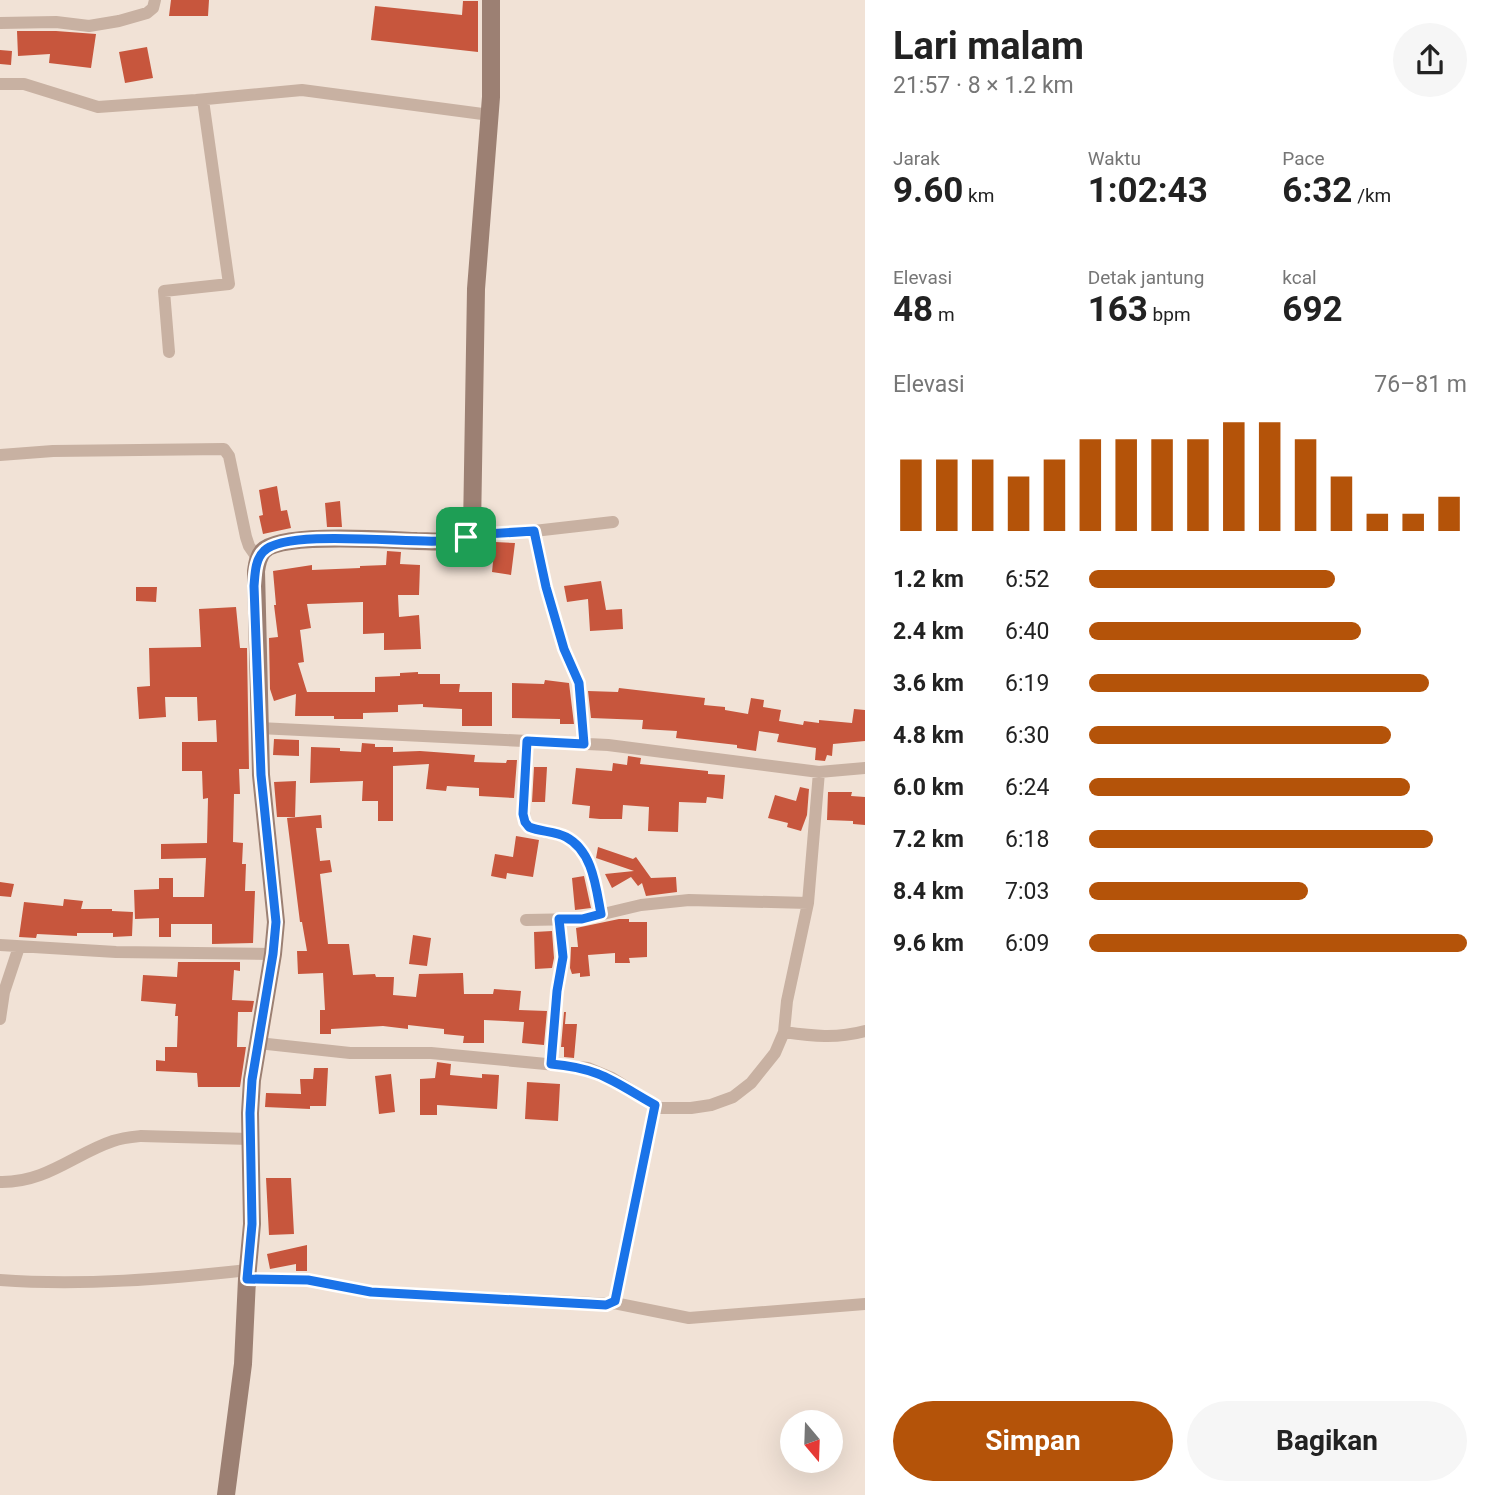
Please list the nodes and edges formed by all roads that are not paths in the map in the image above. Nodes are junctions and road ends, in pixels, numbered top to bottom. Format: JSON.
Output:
{"nodes":[{"id":1,"x":155,"y":0,"type":"edge"},
{"id":2,"x":491,"y":0,"type":"edge"},
{"id":3,"x":0,"y":23,"type":"edge"},
{"id":4,"x":0,"y":85,"type":"edge"},
{"id":5,"x":203,"y":100,"type":"junction"},
{"id":6,"x":490,"y":115,"type":"junction"},
{"id":7,"x":169,"y":352,"type":"dead end"},
{"id":8,"x":0,"y":455,"type":"edge"},
{"id":9,"x":613,"y":523,"type":"dead end"},
{"id":10,"x":534,"y":531,"type":"junction"},
{"id":11,"x":470,"y":535,"type":"junction"},
{"id":12,"x":258,"y":559,"type":"junction"},
{"id":13,"x":259,"y":728,"type":"junction"},
{"id":14,"x":527,"y":741,"type":"junction"},
{"id":15,"x":584,"y":744,"type":"junction"},
{"id":16,"x":865,"y":768,"type":"edge"},
{"id":17,"x":819,"y":772,"type":"junction"},
{"id":18,"x":808,"y":903,"type":"junction"},
{"id":19,"x":601,"y":914,"type":"junction"},
{"id":20,"x":559,"y":919,"type":"junction"},
{"id":21,"x":526,"y":920,"type":"dead end"},
{"id":22,"x":0,"y":945,"type":"edge"},
{"id":23,"x":19,"y":947,"type":"junction"},
{"id":24,"x":273,"y":954,"type":"junction"},
{"id":25,"x":0,"y":1019,"type":"edge"},
{"id":26,"x":865,"y":1031,"type":"edge"},
{"id":27,"x":784,"y":1032,"type":"junction"},
{"id":28,"x":258,"y":1043,"type":"junction"},
{"id":29,"x":551,"y":1064,"type":"junction"},
{"id":30,"x":655,"y":1105,"type":"junction"},
{"id":31,"x":250,"y":1139,"type":"junction"},
{"id":32,"x":0,"y":1182,"type":"edge"},
{"id":33,"x":247,"y":1275,"type":"junction"},
{"id":34,"x":0,"y":1280,"type":"edge"},
{"id":35,"x":614,"y":1303,"type":"junction"},
{"id":36,"x":865,"y":1304,"type":"edge"},
{"id":37,"x":226,"y":1495,"type":"edge"}],
"edges":[{"from":1,"to":3,"type":"street"},
{"from":2,"to":6,"type":"street"},
{"from":4,"to":5,"type":"street"},
{"from":5,"to":6,"type":"street"},
{"from":5,"to":7,"type":"street"},
{"from":6,"to":11,"type":"street"},
{"from":8,"to":12,"type":"street"},
{"from":9,"to":10,"type":"street"},
{"from":10,"to":11,"type":"street"},
{"from":10,"to":15,"type":"street"},
{"from":11,"to":12,"type":"street"},
{"from":12,"to":13,"type":"street"},
{"from":13,"to":14,"type":"street"},
{"from":13,"to":24,"type":"street"},
{"from":14,"to":15,"type":"street"},
{"from":14,"to":19,"type":"street"},
{"from":15,"to":17,"type":"street"},
{"from":16,"to":17,"type":"street"},
{"from":17,"to":18,"type":"street"},
{"from":18,"to":19,"type":"street"},
{"from":18,"to":27,"type":"street"},
{"from":19,"to":20,"type":"street"},
{"from":20,"to":21,"type":"street"},
{"from":20,"to":29,"type":"street"},
{"from":22,"to":23,"type":"street"},
{"from":23,"to":24,"type":"street"},
{"from":23,"to":25,"type":"street"},
{"from":24,"to":28,"type":"street"},
{"from":26,"to":27,"type":"street"},
{"from":27,"to":30,"type":"street"},
{"from":28,"to":29,"type":"street"},
{"from":28,"to":31,"type":"street"},
{"from":29,"to":30,"type":"street"},
{"from":30,"to":35,"type":"street"},
{"from":31,"to":32,"type":"street"},
{"from":31,"to":33,"type":"street"},
{"from":33,"to":34,"type":"street"},
{"from":33,"to":35,"type":"street"},
{"from":33,"to":37,"type":"street"},
{"from":35,"to":36,"type":"street"}]}
